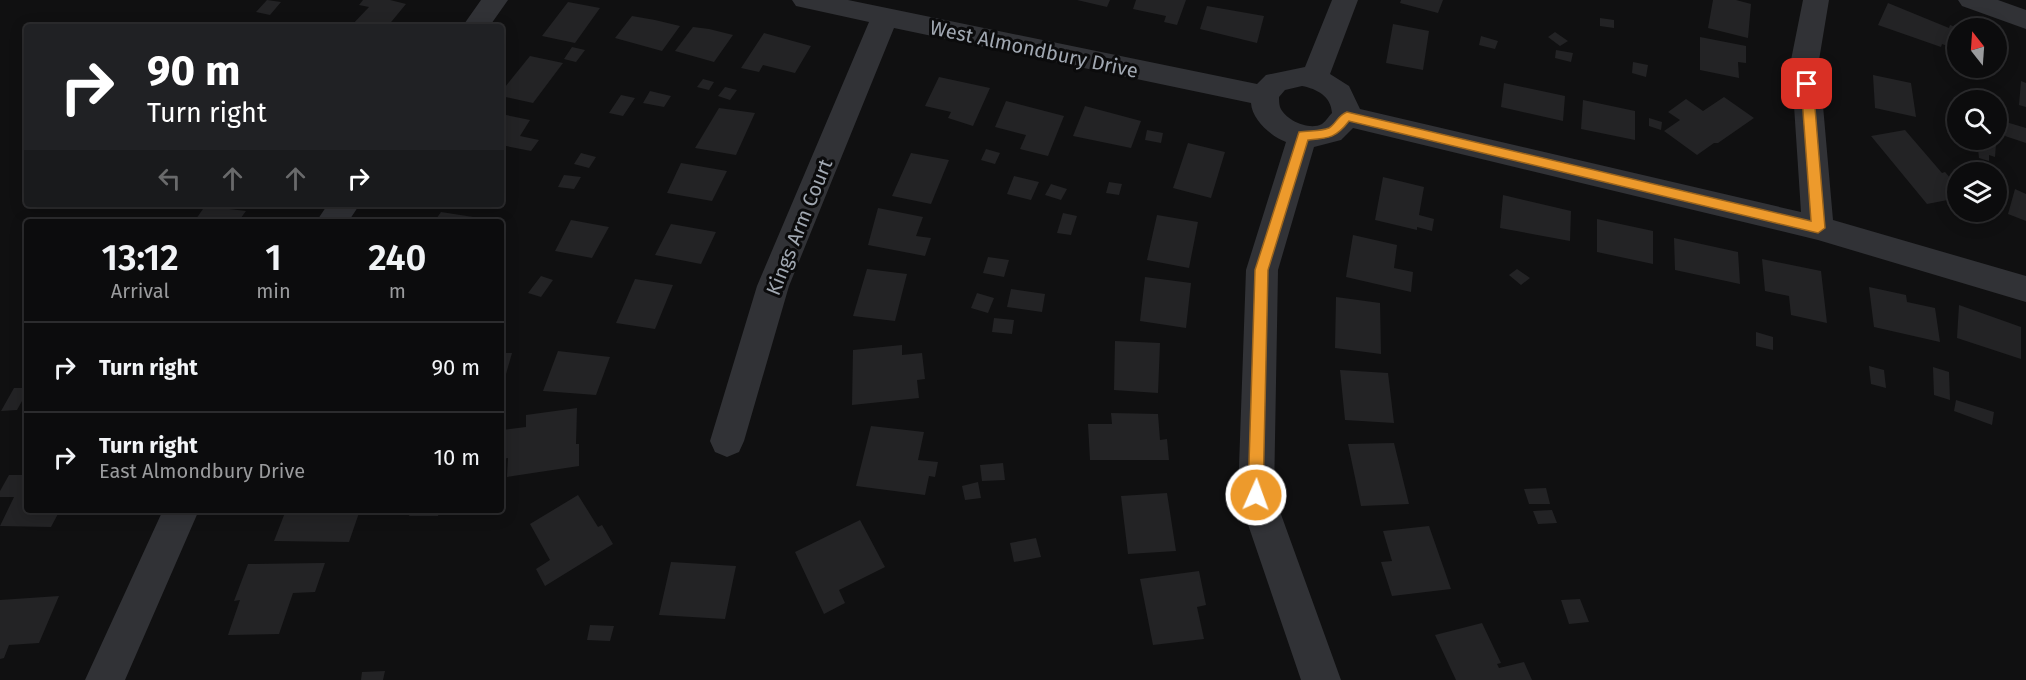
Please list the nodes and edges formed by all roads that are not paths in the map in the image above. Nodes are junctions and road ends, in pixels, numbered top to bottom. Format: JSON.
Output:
{"nodes":[{"id":1,"x":495,"y":0,"type":"edge"},
{"id":2,"x":805,"y":0,"type":"edge"},
{"id":3,"x":1345,"y":0,"type":"edge"},
{"id":4,"x":1816,"y":0,"type":"edge"},
{"id":5,"x":1971,"y":0,"type":"edge"},
{"id":6,"x":884,"y":18,"type":"junction"},
{"id":7,"x":2026,"y":20,"type":"edge"},
{"id":8,"x":477,"y":24,"type":"edge"},
{"id":9,"x":1315,"y":78,"type":"junction"},
{"id":10,"x":1264,"y":96,"type":"junction"},
{"id":11,"x":1347,"y":116,"type":"junction"},
{"id":12,"x":1303,"y":135,"type":"junction"},
{"id":13,"x":1818,"y":228,"type":"junction"},
{"id":14,"x":2026,"y":289,"type":"edge"},
{"id":15,"x":727,"y":441,"type":"dead end"},
{"id":16,"x":180,"y":513,"type":"edge"},
{"id":17,"x":105,"y":680,"type":"edge"},
{"id":18,"x":1320,"y":680,"type":"edge"}],
"edges":[{"from":1,"to":8,"type":"street"},
{"from":2,"to":6,"type":"street","name":"West Almondbury Drive"},
{"from":3,"to":9,"type":"street"},
{"from":4,"to":13,"type":"street"},
{"from":5,"to":7,"type":"street"},
{"from":6,"to":10,"type":"street","name":"West Almondbury Drive"},
{"from":6,"to":15,"type":"street","name":"Kings Arm Court"},
{"from":9,"to":10,"type":"street"},
{"from":9,"to":11,"type":"street"},
{"from":10,"to":12,"type":"street"},
{"from":11,"to":12,"type":"street"},
{"from":11,"to":13,"type":"street"},
{"from":12,"to":18,"type":"street"},
{"from":13,"to":14,"type":"street"},
{"from":16,"to":17,"type":"street"}]}
